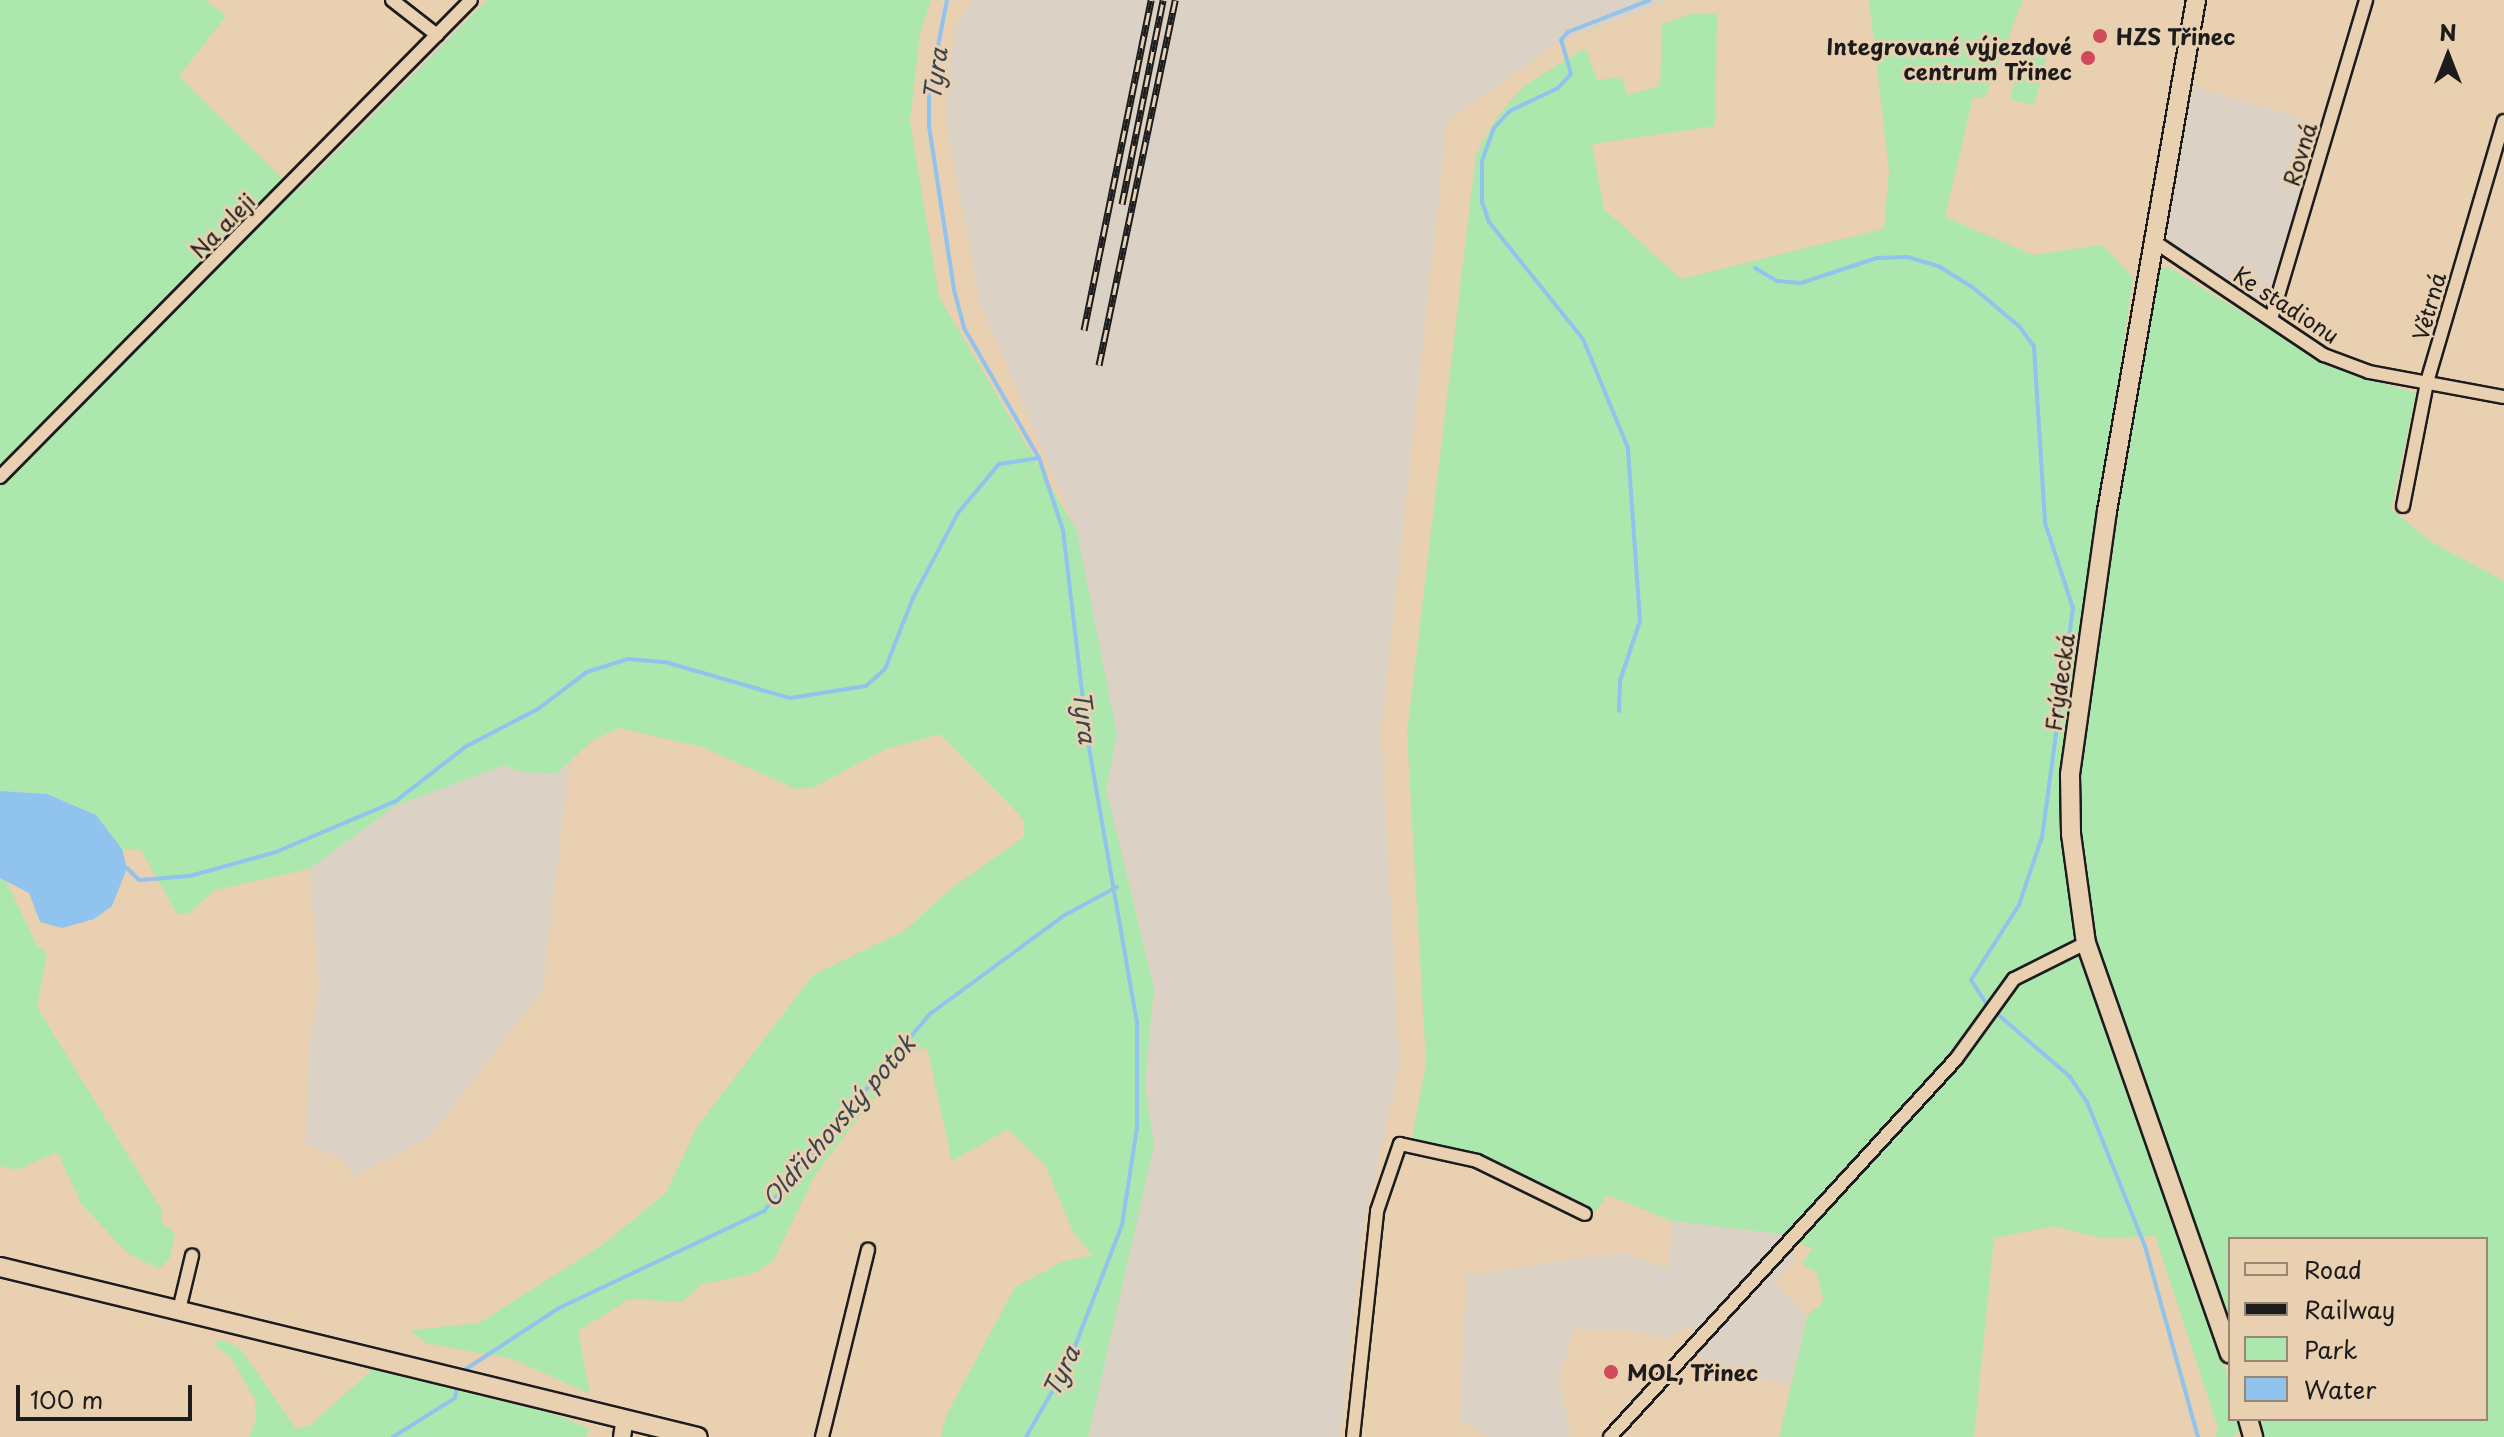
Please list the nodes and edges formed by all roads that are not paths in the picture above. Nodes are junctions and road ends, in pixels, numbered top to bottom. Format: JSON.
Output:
{"nodes":[{"id":1,"x":392,"y":0,"type":"edge"},
{"id":2,"x":471,"y":0,"type":"edge"},
{"id":3,"x":2196,"y":0,"type":"edge"},
{"id":4,"x":2366,"y":0,"type":"edge"},
{"id":5,"x":437,"y":35,"type":"junction"},
{"id":6,"x":2504,"y":121,"type":"edge"},
{"id":7,"x":2152,"y":240,"type":"junction"},
{"id":8,"x":2271,"y":319,"type":"junction"},
{"id":9,"x":2427,"y":382,"type":"junction"},
{"id":10,"x":2504,"y":397,"type":"edge"},
{"id":11,"x":0,"y":477,"type":"edge"},
{"id":12,"x":2403,"y":506,"type":"dead end"},
{"id":13,"x":2086,"y":943,"type":"junction"},
{"id":14,"x":1585,"y":1214,"type":"dead end"},
{"id":15,"x":868,"y":1250,"type":"dead end"},
{"id":16,"x":192,"y":1256,"type":"dead end"},
{"id":17,"x":0,"y":1267,"type":"edge"},
{"id":18,"x":179,"y":1310,"type":"junction"},
{"id":19,"x":2228,"y":1348,"type":"edge"},
{"id":20,"x":624,"y":1428,"type":"edge"},
{"id":21,"x":698,"y":1437,"type":"edge"},
{"id":22,"x":822,"y":1437,"type":"edge"},
{"id":23,"x":1353,"y":1437,"type":"edge"},
{"id":24,"x":1610,"y":1437,"type":"edge"}],
"edges":[{"from":1,"to":5,"type":"street"},
{"from":2,"to":5,"type":"street","name":"Na aleji"},
{"from":3,"to":7,"type":"main road","name":"Frýdecká"},
{"from":4,"to":8,"type":"street","name":"Rovná"},
{"from":5,"to":11,"type":"street","name":"Na aleji"},
{"from":6,"to":9,"type":"street","name":"Větrná"},
{"from":7,"to":8,"type":"street","name":"Ke stadionu"},
{"from":7,"to":13,"type":"main road","name":"Frýdecká"},
{"from":8,"to":9,"type":"street","name":"Ke stadionu"},
{"from":9,"to":10,"type":"street","name":"Ke stadionu"},
{"from":9,"to":12,"type":"street","name":"Větrná"},
{"from":13,"to":19,"type":"main road","name":"Frýdecká"},
{"from":13,"to":24,"type":"street"},
{"from":14,"to":23,"type":"street"},
{"from":15,"to":22,"type":"street"},
{"from":16,"to":18,"type":"street"},
{"from":17,"to":18,"type":"main road"},
{"from":18,"to":20,"type":"main road"},
{"from":20,"to":21,"type":"main road"}]}
